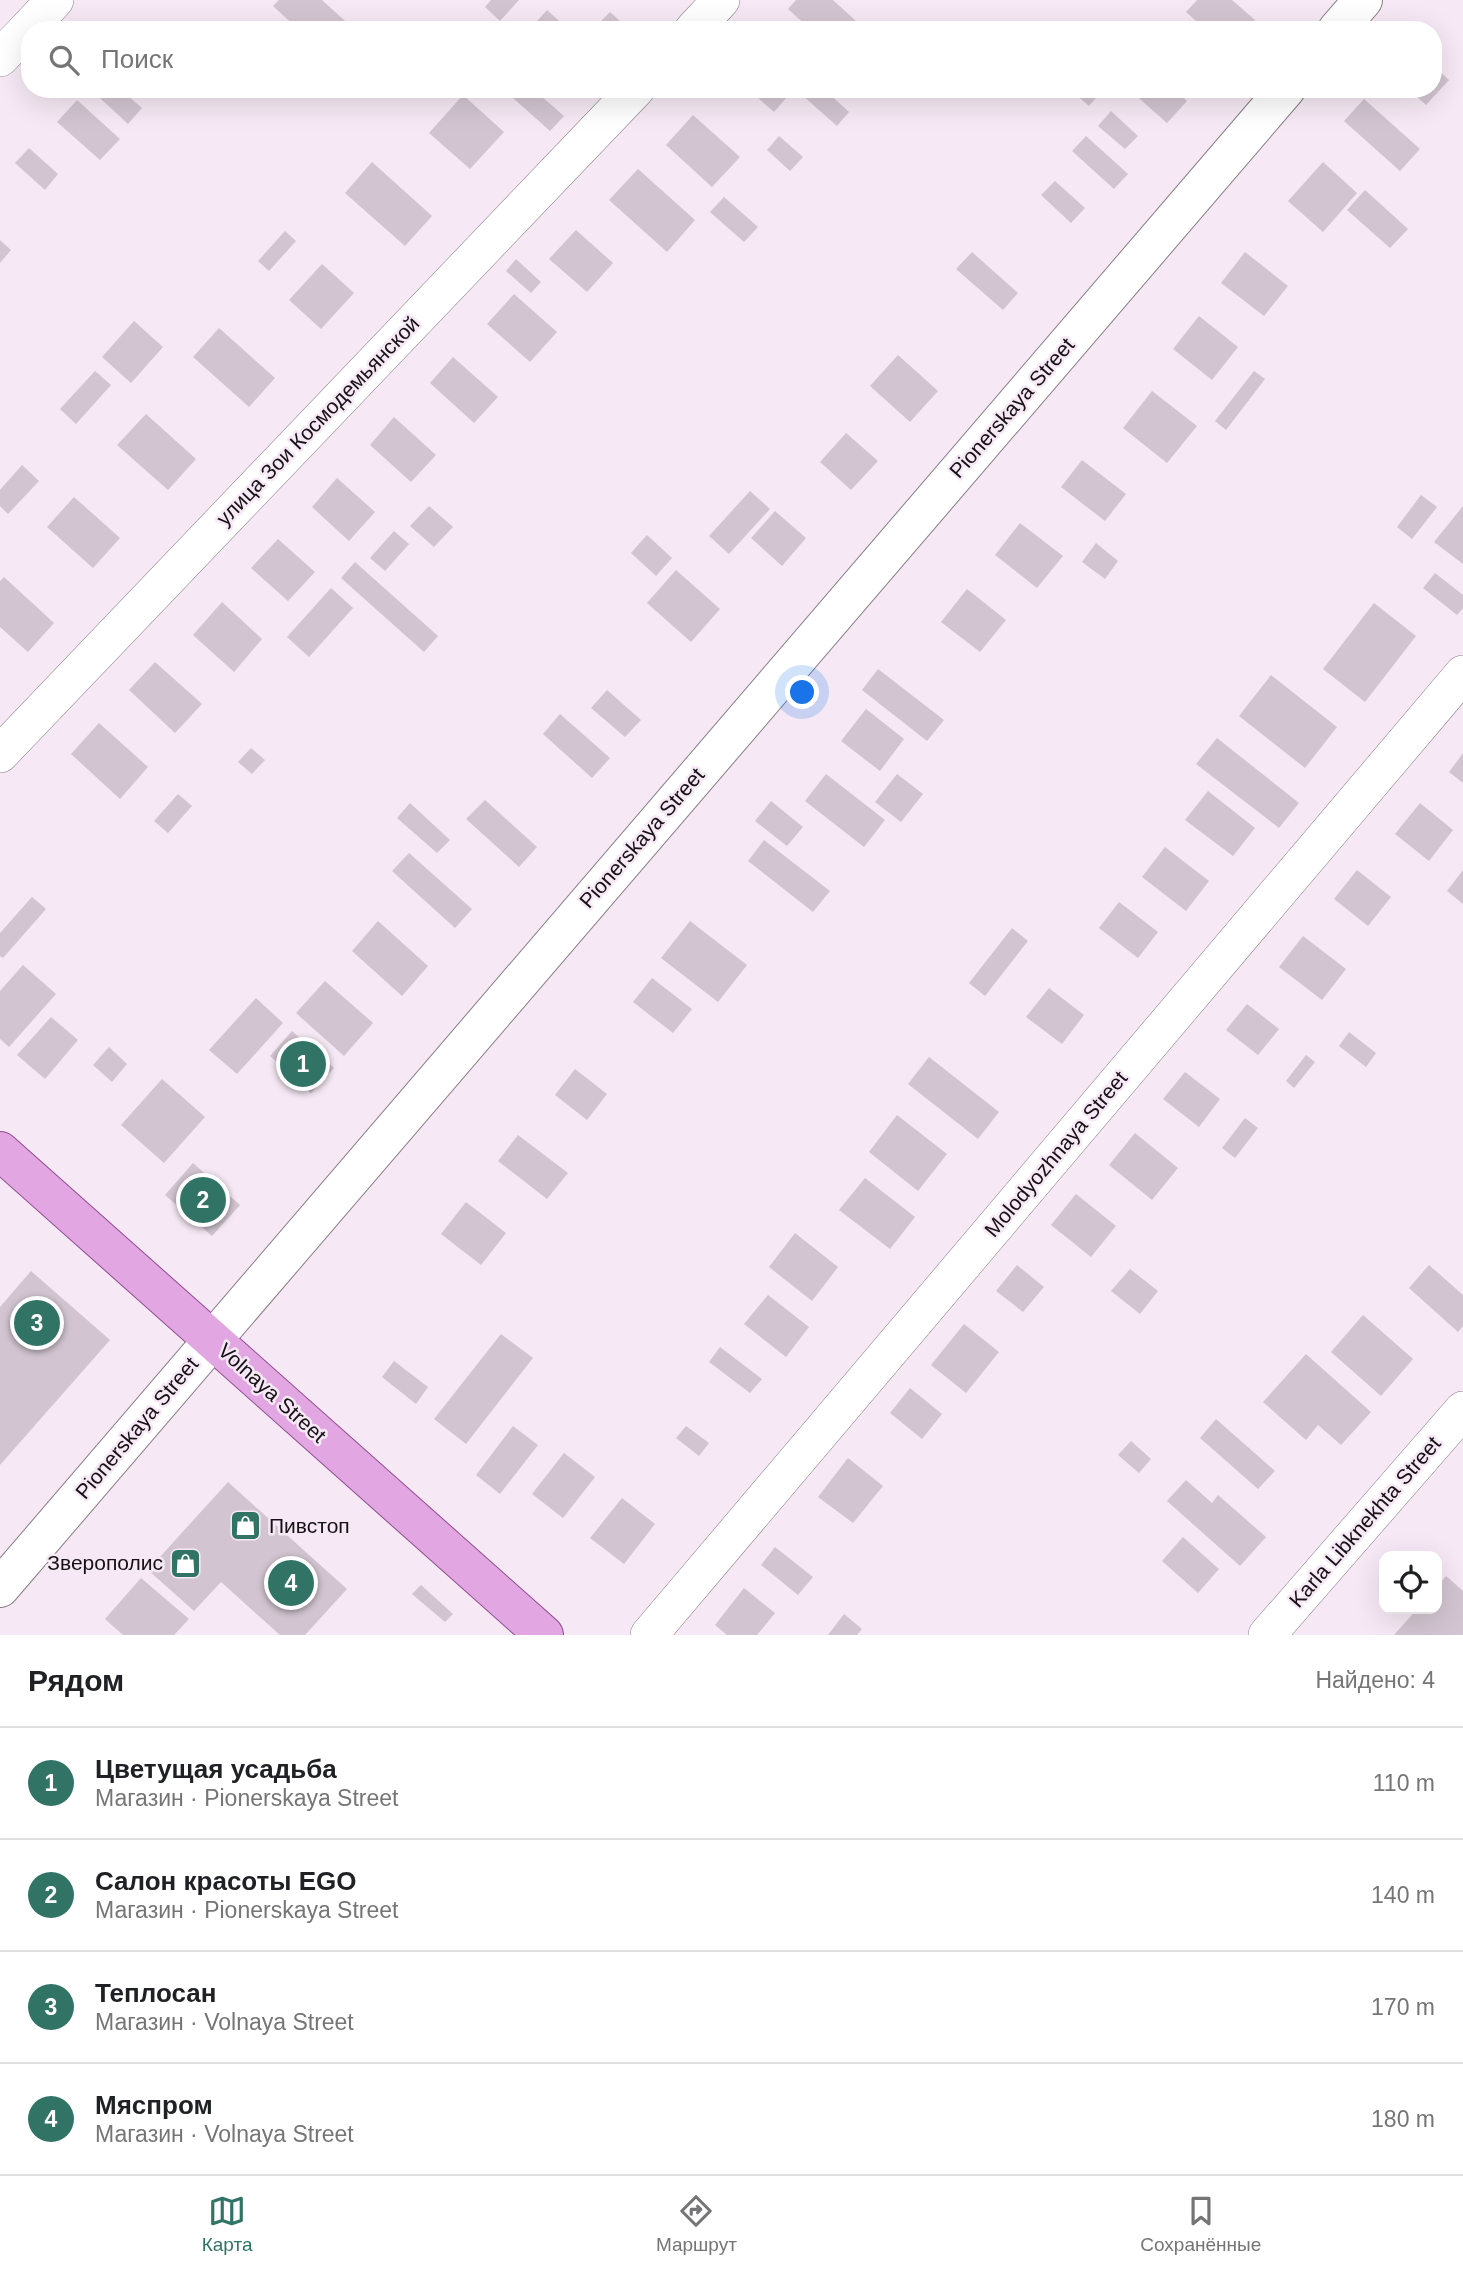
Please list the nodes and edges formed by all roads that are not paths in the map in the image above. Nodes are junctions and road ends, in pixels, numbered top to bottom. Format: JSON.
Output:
{"nodes":[{"id":1,"x":55,"y":0,"type":"edge"},
{"id":2,"x":721,"y":0,"type":"edge"},
{"id":3,"x":1363,"y":0,"type":"edge"},
{"id":4,"x":35,"y":21,"type":"edge"},
{"id":5,"x":701,"y":21,"type":"edge"},
{"id":6,"x":1345,"y":21,"type":"edge"},
{"id":7,"x":21,"y":36,"type":"edge"},
{"id":8,"x":0,"y":58,"type":"edge"},
{"id":9,"x":627,"y":98,"type":"edge"},
{"id":10,"x":1278,"y":98,"type":"edge"},
{"id":11,"x":1463,"y":674,"type":"edge"},
{"id":12,"x":0,"y":754,"type":"edge"},
{"id":13,"x":0,"y":1152,"type":"edge"},
{"id":14,"x":212,"y":1339,"type":"junction"},
{"id":15,"x":1463,"y":1410,"type":"edge"},
{"id":16,"x":0,"y":1588,"type":"edge"},
{"id":17,"x":544,"y":1635,"type":"edge"},
{"id":18,"x":649,"y":1635,"type":"edge"},
{"id":19,"x":1267,"y":1635,"type":"edge"}],
"edges":[{"from":1,"to":4,"type":"street"},
{"from":2,"to":5,"type":"street"},
{"from":3,"to":6,"type":"street"},
{"from":7,"to":8,"type":"street"},
{"from":9,"to":12,"type":"street","name":"улица Зои Космодемьянской"},
{"from":10,"to":14,"type":"street","name":"Pionerskaya Street"},
{"from":11,"to":18,"type":"street","name":"Molodyozhnaya Street"},
{"from":13,"to":14,"type":"main road","name":"Volnaya Street"},
{"from":14,"to":16,"type":"street","name":"Pionerskaya Street"},
{"from":14,"to":17,"type":"main road","name":"Volnaya Street"},
{"from":15,"to":19,"type":"street","name":"Karla Libknekhta Street"}]}
